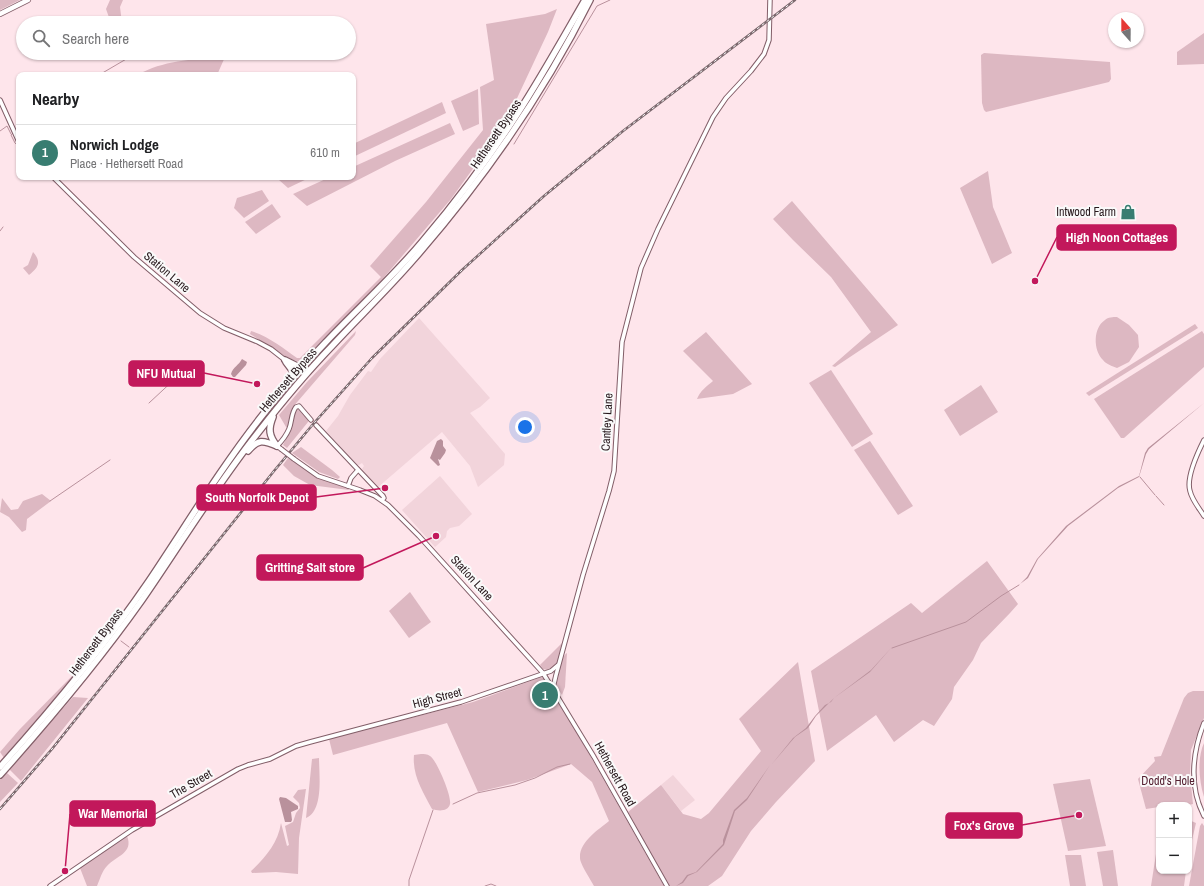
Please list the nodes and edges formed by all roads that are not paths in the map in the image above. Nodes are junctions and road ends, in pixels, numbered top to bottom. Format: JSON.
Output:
{"nodes":[{"id":1,"x":28,"y":0,"type":"edge"},
{"id":2,"x":585,"y":0,"type":"edge"},
{"id":3,"x":590,"y":0,"type":"edge"},
{"id":4,"x":770,"y":0,"type":"edge"},
{"id":5,"x":0,"y":14,"type":"edge"},
{"id":6,"x":0,"y":100,"type":"edge"},
{"id":7,"x":16,"y":134,"type":"edge"},
{"id":8,"x":56,"y":180,"type":"edge"},
{"id":9,"x":285,"y":360,"type":"junction"},
{"id":10,"x":304,"y":366,"type":"junction"},
{"id":11,"x":293,"y":378,"type":"junction"},
{"id":12,"x":283,"y":402,"type":"junction"},
{"id":13,"x":310,"y":420,"type":"dead end"},
{"id":14,"x":316,"y":425,"type":"dead end"},
{"id":15,"x":1204,"y":440,"type":"edge"},
{"id":16,"x":279,"y":448,"type":"junction"},
{"id":17,"x":231,"y":469,"type":"junction"},
{"id":18,"x":358,"y":470,"type":"junction"},
{"id":19,"x":348,"y":486,"type":"junction"},
{"id":20,"x":382,"y":500,"type":"junction"},
{"id":21,"x":1204,"y":516,"type":"edge"},
{"id":22,"x":559,"y":664,"type":"junction"},
{"id":23,"x":543,"y":673,"type":"junction"},
{"id":24,"x":553,"y":688,"type":"junction"},
{"id":25,"x":1204,"y":723,"type":"edge"},
{"id":26,"x":333,"y":736,"type":"joint"},
{"id":27,"x":0,"y":767,"type":"edge"},
{"id":28,"x":0,"y":775,"type":"edge"},
{"id":29,"x":1204,"y":816,"type":"edge"},
{"id":30,"x":50,"y":886,"type":"edge"},
{"id":31,"x":667,"y":886,"type":"edge"}],
"edges":[{"from":1,"to":5,"type":"main road"},
{"from":2,"to":10,"type":"highway","name":"Hethersett Bypass"},
{"from":3,"to":12,"type":"highway","name":"Hethersett Bypass"},
{"from":4,"to":22,"type":"street","name":"Cantley Lane"},
{"from":6,"to":7,"type":"street"},
{"from":8,"to":9,"type":"street","name":"Station Lane"},
{"from":9,"to":10,"type":"highway"},
{"from":9,"to":11,"type":"highway"},
{"from":10,"to":11,"type":"highway","name":"Hethersett Bypass"},
{"from":11,"to":27,"type":"highway","name":"Hethersett Bypass"},
{"from":12,"to":16,"type":"highway"},
{"from":12,"to":17,"type":"highway","name":"Hethersett Bypass"},
{"from":13,"to":16,"type":"street"},
{"from":14,"to":18,"type":"street","name":"Station Lane"},
{"from":15,"to":21,"type":"street"},
{"from":16,"to":17,"type":"highway"},
{"from":16,"to":19,"type":"street","name":"Station Lane","bridge":true},
{"from":17,"to":28,"type":"highway","name":"Hethersett Bypass"},
{"from":18,"to":19,"type":"street"},
{"from":18,"to":20,"type":"street","name":"Station Lane"},
{"from":19,"to":20,"type":"street","name":"Station Lane"},
{"from":20,"to":23,"type":"street","name":"Station Lane"},
{"from":22,"to":23,"type":"street"},
{"from":22,"to":24,"type":"street","name":"Cantley Lane"},
{"from":23,"to":24,"type":"street","name":"Hethersett Road"},
{"from":23,"to":26,"type":"street","name":"High Street"},
{"from":24,"to":31,"type":"street","name":"Hethersett Road"},
{"from":25,"to":29,"type":"street"},
{"from":26,"to":30,"type":"street","name":"The Street"}]}
